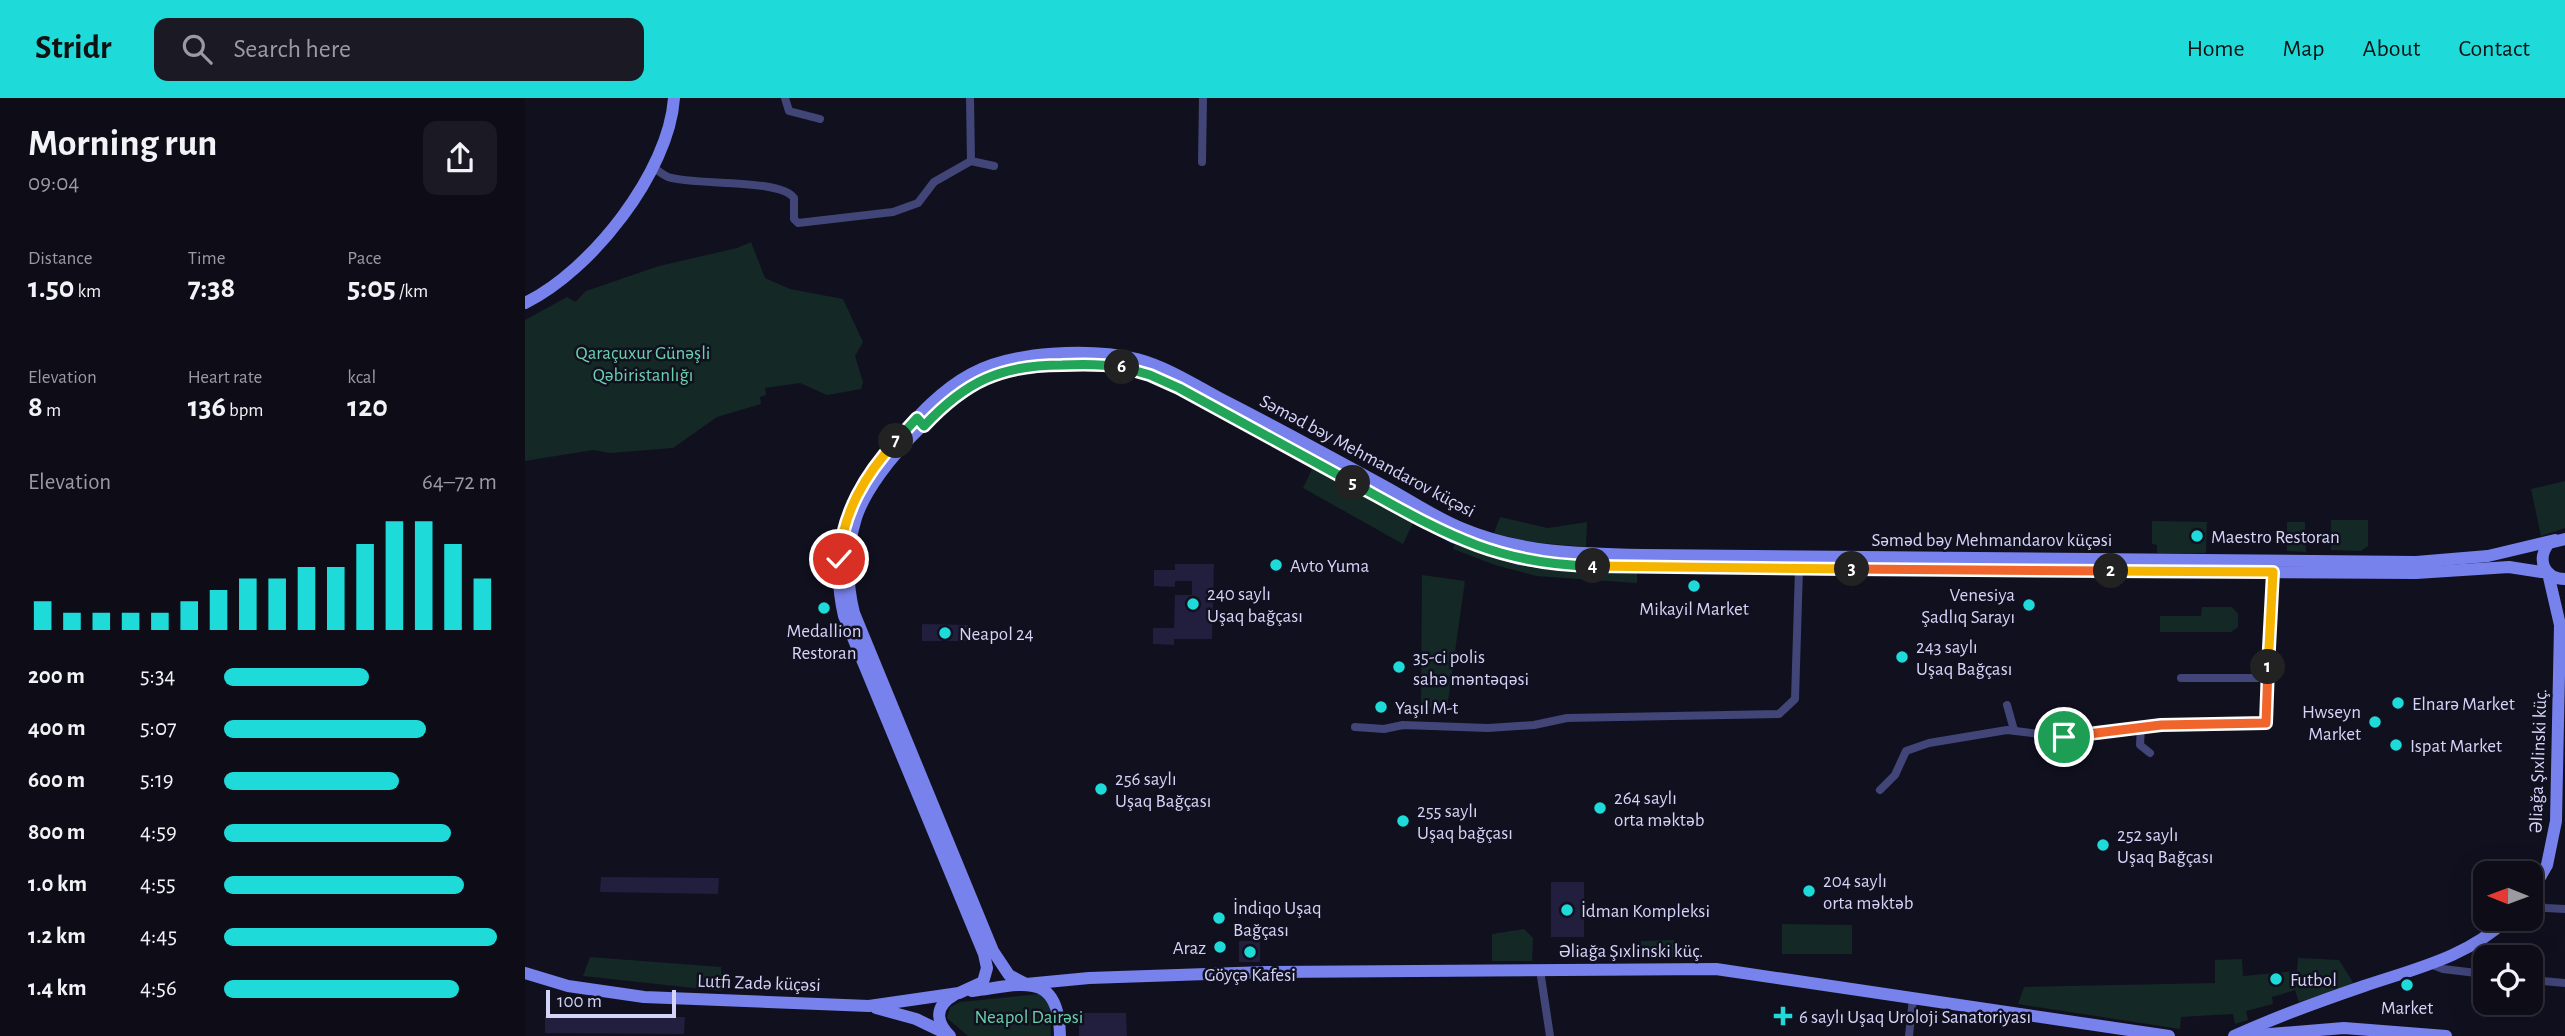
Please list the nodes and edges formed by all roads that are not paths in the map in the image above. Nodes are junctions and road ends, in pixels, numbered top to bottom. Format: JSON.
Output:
{"nodes":[{"id":1,"x":674,"y":98,"type":"edge"},
{"id":2,"x":785,"y":98,"type":"edge"},
{"id":3,"x":971,"y":98,"type":"edge"},
{"id":4,"x":1203,"y":98,"type":"edge"},
{"id":5,"x":820,"y":119,"type":"dead end"},
{"id":6,"x":971,"y":161,"type":"junction"},
{"id":7,"x":1202,"y":162,"type":"dead end"},
{"id":8,"x":994,"y":166,"type":"dead end"},
{"id":9,"x":654,"y":168,"type":"junction"},
{"id":10,"x":525,"y":303,"type":"edge"},
{"id":11,"x":920,"y":422,"type":"junction"},
{"id":12,"x":2562,"y":539,"type":"edge"},
{"id":13,"x":2273,"y":566,"type":"junction"},
{"id":14,"x":1799,"y":569,"type":"junction"},
{"id":15,"x":2547,"y":573,"type":"junction"},
{"id":16,"x":2565,"y":579,"type":"edge"},
{"id":17,"x":2565,"y":611,"type":"edge"},
{"id":18,"x":2563,"y":625,"type":"edge"},
{"id":19,"x":2181,"y":678,"type":"dead end"},
{"id":20,"x":2267,"y":678,"type":"junction"},
{"id":21,"x":2562,"y":699,"type":"edge"},
{"id":22,"x":2007,"y":705,"type":"dead end"},
{"id":23,"x":1356,"y":727,"type":"dead end"},
{"id":24,"x":2141,"y":727,"type":"junction"},
{"id":25,"x":2014,"y":730,"type":"junction"},
{"id":26,"x":2150,"y":753,"type":"dead end"},
{"id":27,"x":1880,"y":790,"type":"dead end"},
{"id":28,"x":2560,"y":821,"type":"edge"},
{"id":29,"x":2543,"y":872,"type":"edge"},
{"id":30,"x":2543,"y":907,"type":"edge"},
{"id":31,"x":2565,"y":909,"type":"edge"},
{"id":32,"x":2494,"y":931,"type":"edge"},
{"id":33,"x":2430,"y":964,"type":"junction"},
{"id":34,"x":1539,"y":970,"type":"junction"},
{"id":35,"x":525,"y":973,"type":"edge"},
{"id":36,"x":2473,"y":973,"type":"edge"},
{"id":37,"x":1089,"y":978,"type":"junction"},
{"id":38,"x":2543,"y":981,"type":"edge"},
{"id":39,"x":2565,"y":983,"type":"edge"},
{"id":40,"x":1026,"y":984,"type":"junction"},
{"id":41,"x":959,"y":992,"type":"junction"},
{"id":42,"x":2330,"y":998,"type":"junction"},
{"id":43,"x":1913,"y":999,"type":"junction"},
{"id":44,"x":869,"y":1006,"type":"junction"},
{"id":45,"x":1060,"y":1021,"type":"junction"},
{"id":46,"x":2318,"y":1029,"type":"junction"},
{"id":47,"x":949,"y":1035,"type":"edge"},
{"id":48,"x":1060,"y":1036,"type":"edge"},
{"id":49,"x":1550,"y":1036,"type":"edge"},
{"id":50,"x":1909,"y":1036,"type":"edge"},
{"id":51,"x":2169,"y":1036,"type":"edge"},
{"id":52,"x":2234,"y":1036,"type":"edge"},
{"id":53,"x":2245,"y":1036,"type":"edge"},
{"id":54,"x":2446,"y":1036,"type":"edge"}],
"edges":[{"from":1,"to":9,"type":"main road"},
{"from":2,"to":5,"type":"street"},
{"from":3,"to":6,"type":"street"},
{"from":4,"to":7,"type":"street"},
{"from":6,"to":8,"type":"street"},
{"from":6,"to":9,"type":"street"},
{"from":9,"to":10,"type":"main road"},
{"from":11,"to":13,"type":"main road","name":"Səməd bəy Mehmandarov küçəsi"},
{"from":11,"to":14,"type":"main road","name":"Səməd bəy Mehmandarov küçəsi"},
{"from":11,"to":40,"type":"main road","name":"Səməd bəy Mehmandarov küçəsi"},
{"from":11,"to":41,"type":"main road","name":"Səməd bəy Mehmandarov küçəsi"},
{"from":12,"to":13,"type":"main road","name":"Səməd bəy Mehmandarov küçəsi"},
{"from":12,"to":15,"type":"main road"},
{"from":13,"to":14,"type":"main road","name":"Səməd bəy Mehmandarov küçəsi"},
{"from":13,"to":15,"type":"main road","name":"Səməd bəy Mehmandarov küçəsi"},
{"from":13,"to":20,"type":"street"},
{"from":14,"to":23,"type":"street"},
{"from":15,"to":16,"type":"main road","name":"Səməd bəy Mehmandarov küçəsi"},
{"from":15,"to":18,"type":"main road"},
{"from":17,"to":18,"type":"main road"},
{"from":18,"to":21,"type":"main road","name":"Əliağa Şıxlinski küç."},
{"from":19,"to":20,"type":"street"},
{"from":20,"to":24,"type":"street"},
{"from":21,"to":28,"type":"main road","name":"Əliağa Şıxlinski küç."},
{"from":22,"to":25,"type":"street"},
{"from":24,"to":25,"type":"street"},
{"from":24,"to":26,"type":"street"},
{"from":25,"to":27,"type":"street"},
{"from":28,"to":29,"type":"main road","name":"Əliağa Şıxlinski küç."},
{"from":30,"to":31,"type":"street"},
{"from":32,"to":33,"type":"main road"},
{"from":33,"to":36,"type":"street"},
{"from":33,"to":42,"type":"main road"},
{"from":34,"to":37,"type":"main road","name":"Əliağa Şıxlinski küç."},
{"from":34,"to":43,"type":"main road","name":"Əliağa Şıxlinski küç."},
{"from":34,"to":49,"type":"street"},
{"from":35,"to":44,"type":"main road","name":"Lutfi Zadə küçəsi"},
{"from":37,"to":40,"type":"main road","name":"Əliağa Şıxlinski küç."},
{"from":37,"to":45,"type":"main road"},
{"from":38,"to":39,"type":"street"},
{"from":40,"to":41,"type":"main road","name":"Əliağa Şıxlinski küç."},
{"from":40,"to":45,"type":"main road","name":"Səməd bəy Mehmandarov küçəsi"},
{"from":41,"to":44,"type":"main road","name":"Əliağa Şıxlinski küç."},
{"from":41,"to":47,"type":"main road"},
{"from":42,"to":46,"type":"main road"},
{"from":42,"to":52,"type":"main road"},
{"from":43,"to":50,"type":"street"},
{"from":43,"to":51,"type":"main road","name":"Əliağa Şıxlinski küç."},
{"from":44,"to":47,"type":"main road"},
{"from":45,"to":48,"type":"main road"},
{"from":46,"to":53,"type":"main road"},
{"from":46,"to":54,"type":"main road"}]}
